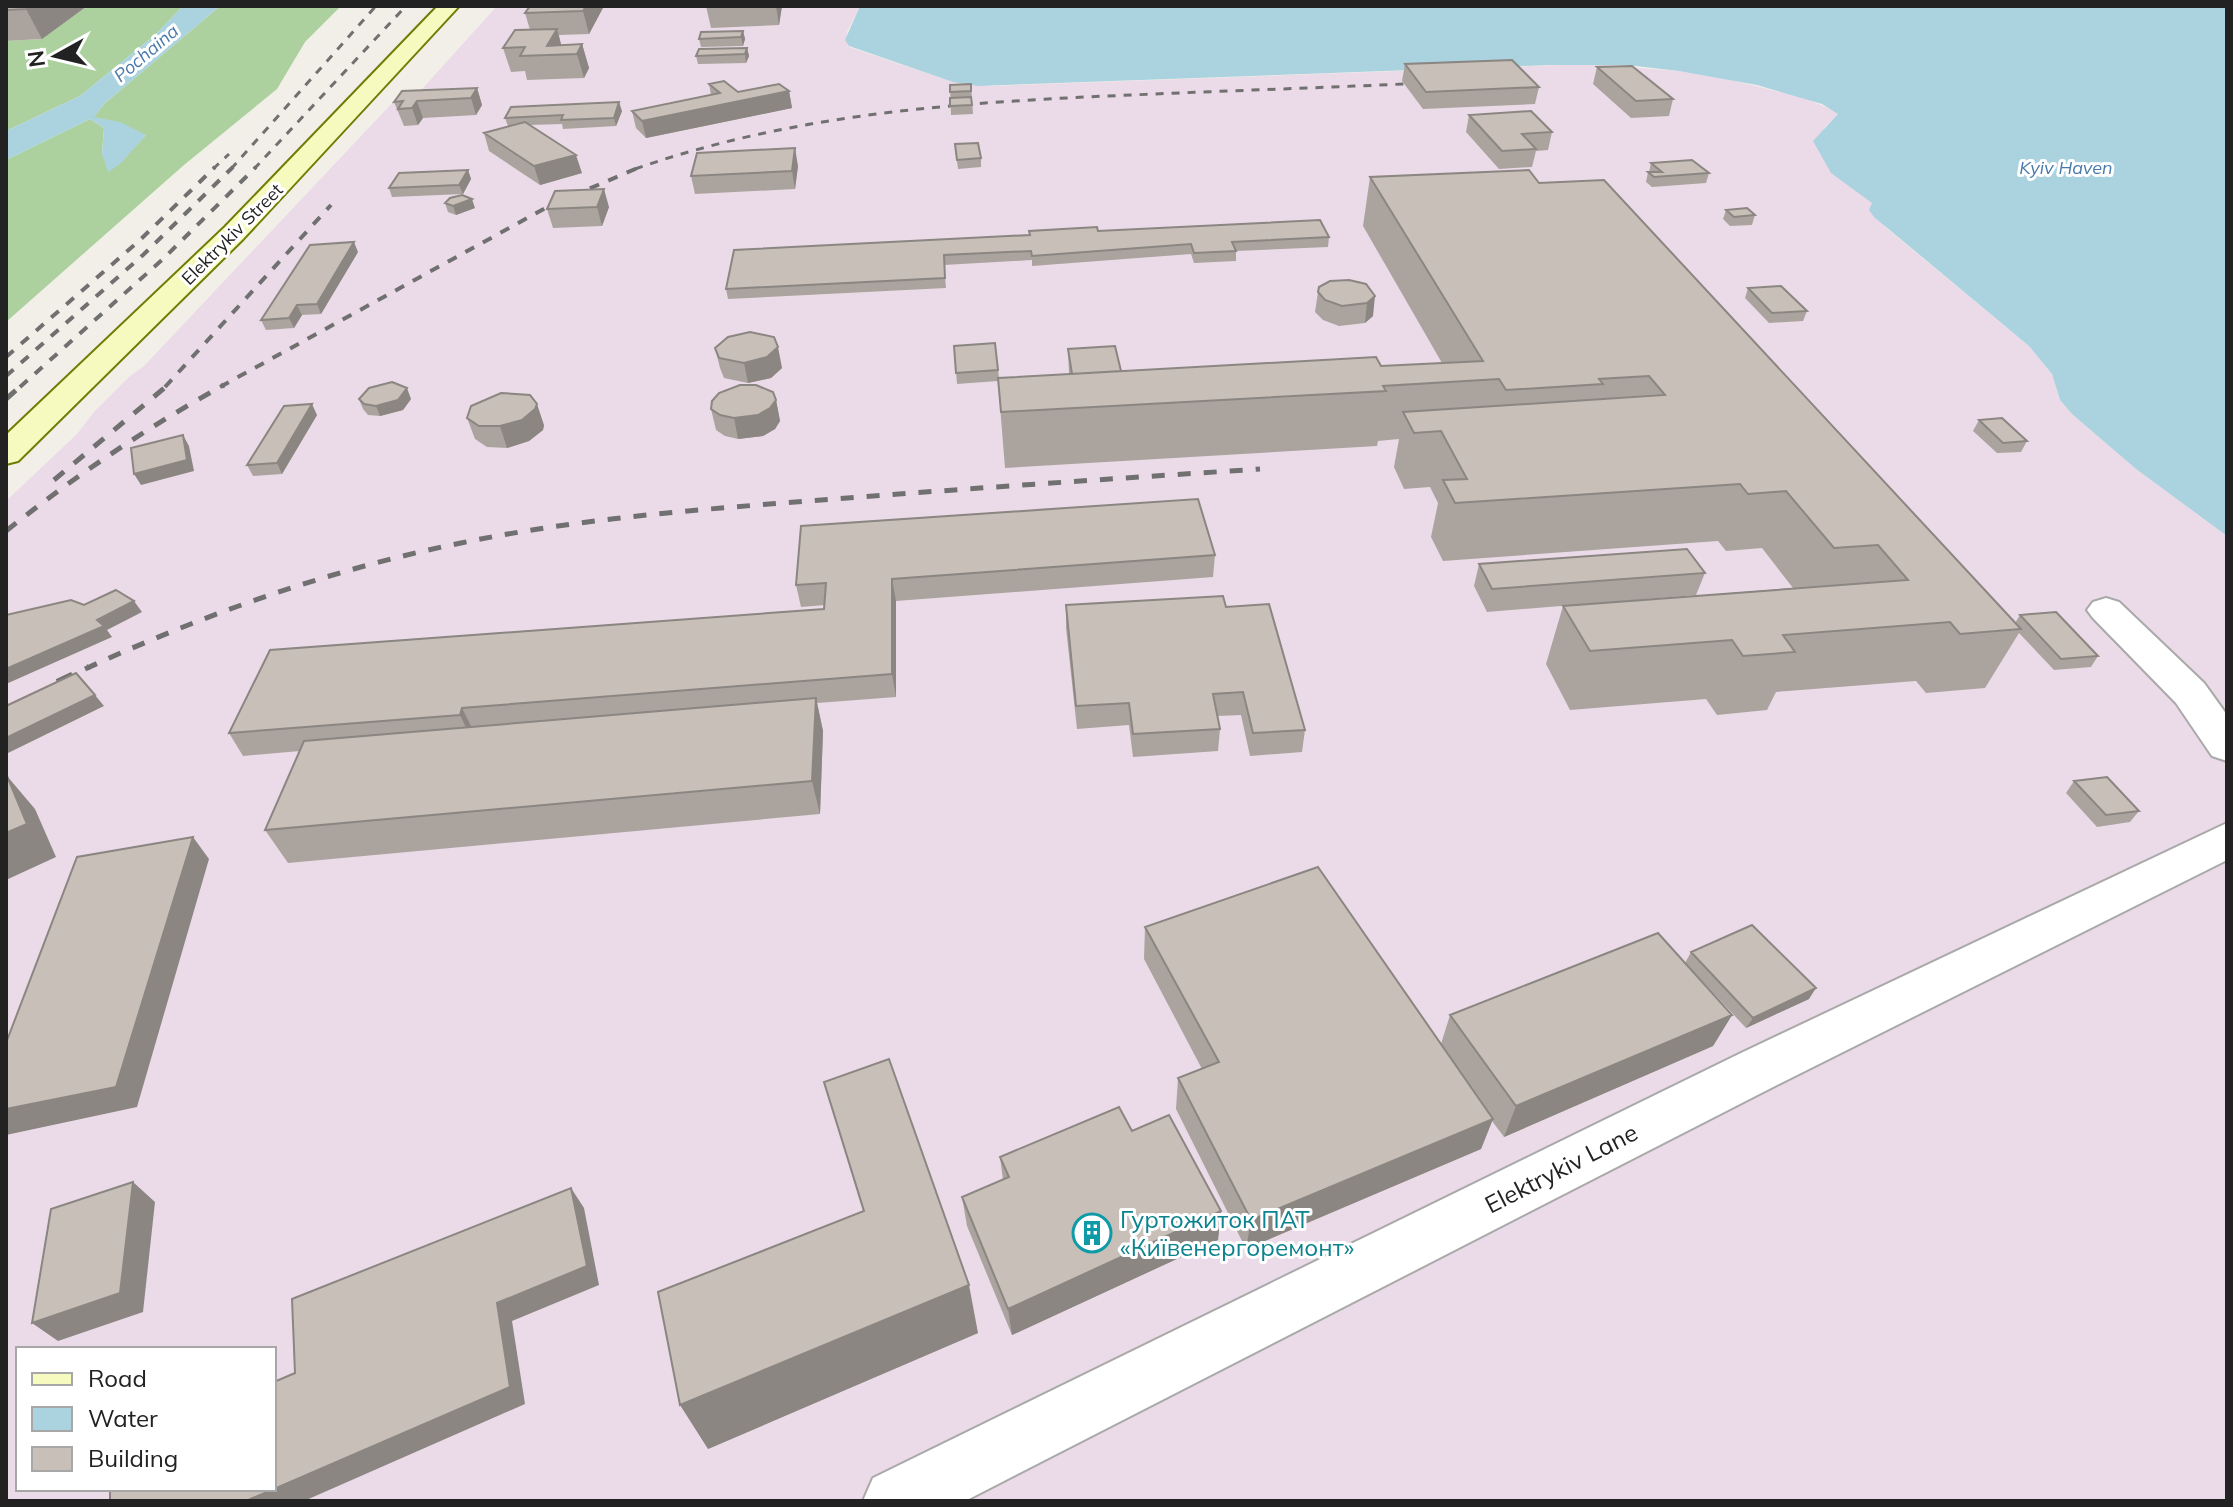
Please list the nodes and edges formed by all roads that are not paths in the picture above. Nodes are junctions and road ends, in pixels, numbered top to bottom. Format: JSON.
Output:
{"nodes":[{"id":1,"x":449,"y":6,"type":"edge"},
{"id":2,"x":6,"y":454,"type":"edge"},
{"id":3,"x":2106,"y":610,"type":"dead end"},
{"id":4,"x":2227,"y":746,"type":"edge"},
{"id":5,"x":2227,"y":840,"type":"edge"},
{"id":6,"x":896,"y":1501,"type":"edge"}],
"edges":[{"from":1,"to":2,"type":"street","name":"Elektrykiv Street"},
{"from":3,"to":4,"type":"street"},
{"from":5,"to":6,"type":"street","name":"Elektrykiv Lane"}]}
